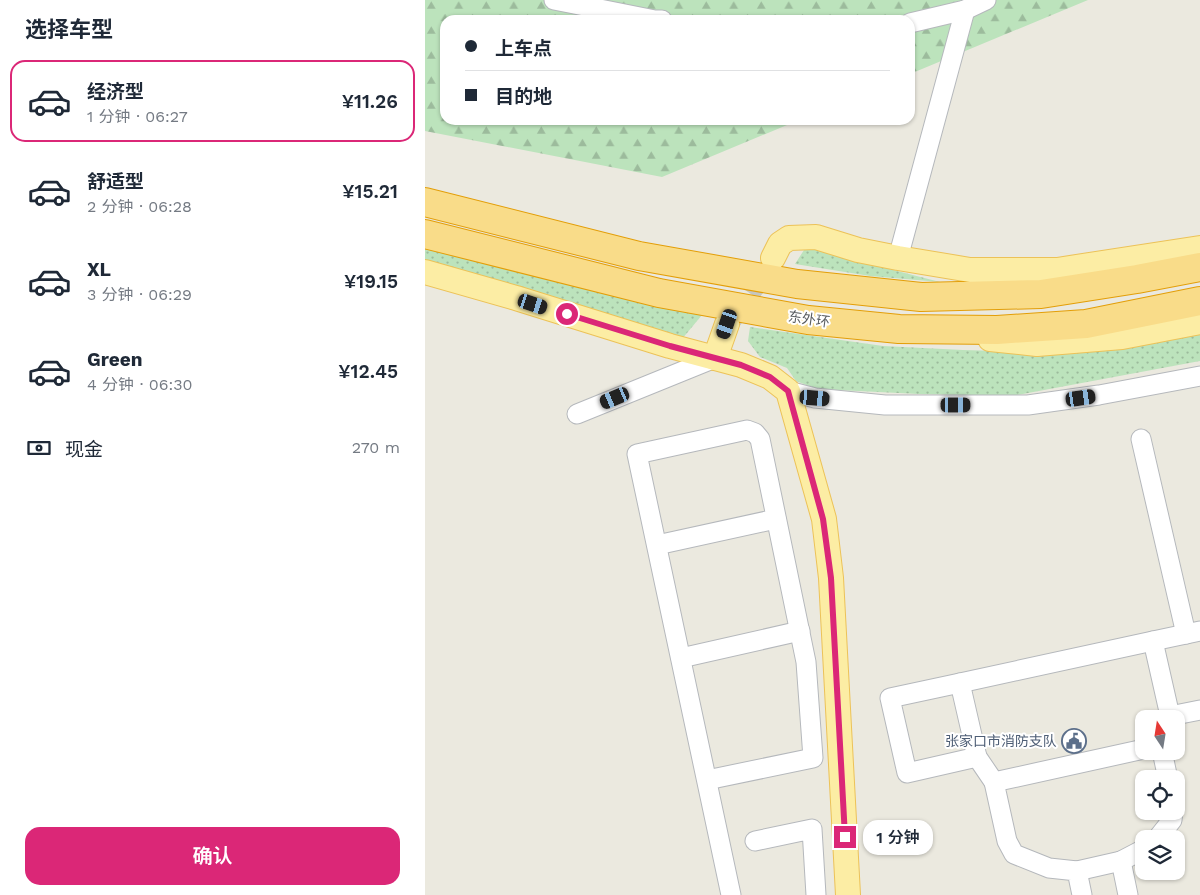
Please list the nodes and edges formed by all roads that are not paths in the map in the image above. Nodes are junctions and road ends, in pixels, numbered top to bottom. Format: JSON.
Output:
{"nodes":[{"id":1,"x":554,"y":0,"type":"edge"},
{"id":2,"x":986,"y":0,"type":"edge"},
{"id":3,"x":965,"y":10,"type":"junction"},
{"id":4,"x":631,"y":15,"type":"edge"},
{"id":5,"x":915,"y":22,"type":"edge"},
{"id":6,"x":425,"y":202,"type":"edge"},
{"id":7,"x":425,"y":234,"type":"edge"},
{"id":8,"x":1200,"y":248,"type":"edge"},
{"id":9,"x":1200,"y":257,"type":"edge"},
{"id":10,"x":773,"y":258,"type":"tunnel mouth"},
{"id":11,"x":898,"y":258,"type":"junction"},
{"id":12,"x":1200,"y":267,"type":"edge"},
{"id":13,"x":970,"y":270,"type":"junction"},
{"id":14,"x":1057,"y":270,"type":"junction"},
{"id":15,"x":425,"y":272,"type":"edge"},
{"id":16,"x":921,"y":297,"type":"junction"},
{"id":17,"x":1200,"y":302,"type":"edge"},
{"id":18,"x":1200,"y":322,"type":"edge"},
{"id":19,"x":727,"y":324,"type":"tunnel mouth"},
{"id":20,"x":899,"y":329,"type":"junction"},
{"id":21,"x":715,"y":358,"type":"junction"},
{"id":22,"x":1200,"y":376,"type":"edge"},
{"id":23,"x":788,"y":391,"type":"junction"},
{"id":24,"x":577,"y":414,"type":"dead end"},
{"id":25,"x":1141,"y":439,"type":"dead end"},
{"id":26,"x":776,"y":519,"type":"junction"},
{"id":27,"x":657,"y":546,"type":"junction"},
{"id":28,"x":800,"y":631,"type":"junction"},
{"id":29,"x":1193,"y":632,"type":"edge"},
{"id":30,"x":1153,"y":641,"type":"junction"},
{"id":31,"x":681,"y":658,"type":"junction"},
{"id":32,"x":960,"y":683,"type":"junction"},
{"id":33,"x":1167,"y":710,"type":"edge"},
{"id":34,"x":1200,"y":710,"type":"edge"},
{"id":35,"x":1185,"y":714,"type":"edge"},
{"id":36,"x":1135,"y":751,"type":"edge"},
{"id":37,"x":977,"y":757,"type":"junction"},
{"id":38,"x":707,"y":780,"type":"junction"},
{"id":39,"x":994,"y":782,"type":"junction"},
{"id":40,"x":1172,"y":820,"type":"edge"},
{"id":41,"x":1164,"y":830,"type":"edge"},
{"id":42,"x":755,"y":841,"type":"dead end"},
{"id":43,"x":1135,"y":854,"type":"edge"},
{"id":44,"x":1121,"y":862,"type":"junction"},
{"id":45,"x":1077,"y":871,"type":"junction"},
{"id":46,"x":731,"y":895,"type":"edge"},
{"id":47,"x":816,"y":895,"type":"edge"},
{"id":48,"x":848,"y":895,"type":"edge"},
{"id":49,"x":1082,"y":895,"type":"edge"},
{"id":50,"x":1127,"y":895,"type":"edge"}],
"edges":[{"from":1,"to":4,"type":"street"},
{"from":2,"to":3,"type":"street"},
{"from":3,"to":5,"type":"street"},
{"from":3,"to":11,"type":"street"},
{"from":6,"to":16,"type":"highway"},
{"from":7,"to":20,"type":"highway","name":"东外环"},
{"from":8,"to":14,"type":"main road"},
{"from":9,"to":14,"type":"main road"},
{"from":10,"to":11,"type":"main road"},
{"from":11,"to":13,"type":"main road"},
{"from":12,"to":16,"type":"highway"},
{"from":13,"to":14,"type":"main road"},
{"from":13,"to":16,"type":"main road"},
{"from":15,"to":21,"type":"main road"},
{"from":17,"to":20,"type":"highway","name":"东外环"},
{"from":18,"to":20,"type":"main road"},
{"from":19,"to":21,"type":"main road"},
{"from":21,"to":23,"type":"main road"},
{"from":21,"to":24,"type":"street"},
{"from":22,"to":23,"type":"street"},
{"from":23,"to":48,"type":"main road"},
{"from":25,"to":29,"type":"street"},
{"from":26,"to":27,"type":"street"},
{"from":26,"to":27,"type":"street"},
{"from":26,"to":28,"type":"street"},
{"from":27,"to":31,"type":"street"},
{"from":28,"to":31,"type":"street"},
{"from":28,"to":38,"type":"street"},
{"from":29,"to":30,"type":"street"},
{"from":30,"to":32,"type":"street"},
{"from":30,"to":33,"type":"street"},
{"from":31,"to":38,"type":"street"},
{"from":32,"to":37,"type":"street"},
{"from":32,"to":37,"type":"street"},
{"from":34,"to":35,"type":"street"},
{"from":36,"to":39,"type":"street"},
{"from":37,"to":39,"type":"street"},
{"from":38,"to":46,"type":"street"},
{"from":39,"to":45,"type":"street"},
{"from":40,"to":41,"type":"street"},
{"from":42,"to":47,"type":"street"},
{"from":43,"to":44,"type":"street"},
{"from":44,"to":45,"type":"street"},
{"from":44,"to":50,"type":"street"},
{"from":45,"to":49,"type":"street"}]}
